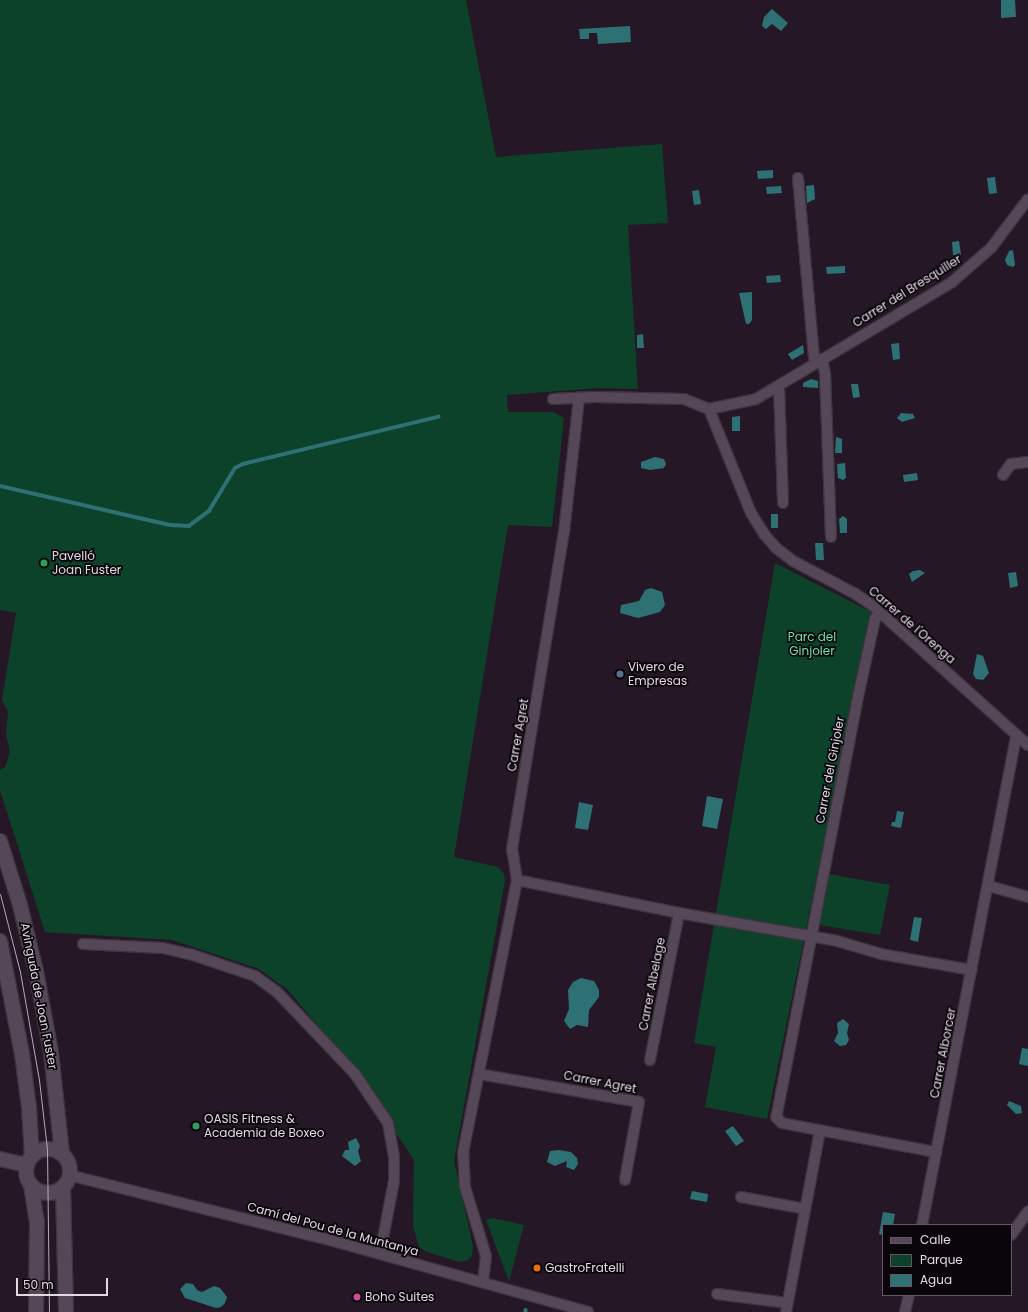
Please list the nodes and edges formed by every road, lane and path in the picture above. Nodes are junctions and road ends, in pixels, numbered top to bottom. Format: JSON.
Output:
{"nodes":[{"id":1,"x":798,"y":178,"type":"dead end"},
{"id":2,"x":1028,"y":199,"type":"edge"},
{"id":3,"x":820,"y":361,"type":"junction"},
{"id":4,"x":778,"y":387,"type":"junction"},
{"id":5,"x":579,"y":398,"type":"junction"},
{"id":6,"x":553,"y":400,"type":"dead end"},
{"id":7,"x":709,"y":409,"type":"junction"},
{"id":8,"x":1028,"y":462,"type":"edge"},
{"id":9,"x":1003,"y":475,"type":"dead end"},
{"id":10,"x":783,"y":503,"type":"dead end"},
{"id":11,"x":831,"y":537,"type":"dead end"},
{"id":12,"x":880,"y":612,"type":"junction"},
{"id":13,"x":1016,"y":735,"type":"junction"},
{"id":14,"x":1028,"y":745,"type":"edge"},
{"id":15,"x":0,"y":841,"type":"edge"},
{"id":16,"x":517,"y":880,"type":"junction"},
{"id":17,"x":989,"y":886,"type":"junction"},
{"id":18,"x":1028,"y":896,"type":"edge"},
{"id":19,"x":679,"y":913,"type":"junction"},
{"id":20,"x":811,"y":936,"type":"junction"},
{"id":21,"x":0,"y":941,"type":"edge"},
{"id":22,"x":83,"y":944,"type":"dead end"},
{"id":23,"x":972,"y":970,"type":"junction"},
{"id":24,"x":650,"y":1060,"type":"dead end"},
{"id":25,"x":479,"y":1074,"type":"junction"},
{"id":26,"x":820,"y":1130,"type":"junction"},
{"id":27,"x":936,"y":1152,"type":"junction"},
{"id":28,"x":62,"y":1153,"type":"junction"},
{"id":29,"x":0,"y":1159,"type":"edge"},
{"id":30,"x":29,"y":1161,"type":"junction"},
{"id":31,"x":625,"y":1180,"type":"dead end"},
{"id":32,"x":66,"y":1181,"type":"junction"},
{"id":33,"x":31,"y":1185,"type":"junction"},
{"id":34,"x":741,"y":1196,"type":"dead end"},
{"id":35,"x":805,"y":1209,"type":"junction"},
{"id":36,"x":1028,"y":1212,"type":"edge"},
{"id":37,"x":922,"y":1224,"type":"edge"},
{"id":38,"x":1012,"y":1234,"type":"edge"},
{"id":39,"x":380,"y":1254,"type":"junction"},
{"id":40,"x":483,"y":1281,"type":"junction"},
{"id":41,"x":717,"y":1294,"type":"dead end"},
{"id":42,"x":909,"y":1296,"type":"edge"},
{"id":43,"x":787,"y":1308,"type":"edge"},
{"id":44,"x":36,"y":1312,"type":"edge"},
{"id":45,"x":66,"y":1312,"type":"edge"},
{"id":46,"x":588,"y":1312,"type":"edge"},
{"id":47,"x":905,"y":1312,"type":"edge"}],
"edges":[{"from":1,"to":3,"type":"street"},
{"from":2,"to":3,"type":"street","name":"Carrer del Bresquiller"},
{"from":3,"to":4,"type":"street","name":"Carrer del Bresquiller"},
{"from":3,"to":11,"type":"street"},
{"from":4,"to":7,"type":"street","name":"Carrer del Bresquiller"},
{"from":4,"to":10,"type":"street"},
{"from":5,"to":6,"type":"street"},
{"from":5,"to":7,"type":"street"},
{"from":5,"to":16,"type":"street","name":"Carrer Agret"},
{"from":7,"to":12,"type":"street","name":"Carrer de l'Orenga"},
{"from":8,"to":9,"type":"street"},
{"from":12,"to":13,"type":"street","name":"Carrer de l'Orenga"},
{"from":12,"to":20,"type":"street","name":"Carrer del Ginjoler"},
{"from":13,"to":14,"type":"street","name":"Carrer de l'Orenga"},
{"from":13,"to":17,"type":"street","name":"Carrer Alborcer"},
{"from":15,"to":28,"type":"main road","name":"Avinguda de Joan Fuster"},
{"from":16,"to":19,"type":"street"},
{"from":16,"to":25,"type":"street","name":"Carrer Agret"},
{"from":17,"to":18,"type":"street"},
{"from":17,"to":23,"type":"street","name":"Carrer Alborcer"},
{"from":19,"to":20,"type":"street"},
{"from":19,"to":24,"type":"street","name":"Carrer Albelage"},
{"from":20,"to":23,"type":"street"},
{"from":20,"to":26,"type":"street","name":"Carrer del Ginjoler"},
{"from":21,"to":30,"type":"main road"},
{"from":22,"to":39,"type":"street"},
{"from":23,"to":27,"type":"street","name":"Carrer Alborcer"},
{"from":25,"to":31,"type":"street","name":"Carrer Agret"},
{"from":25,"to":40,"type":"street","name":"Carrer Agret"},
{"from":26,"to":27,"type":"street","name":"Carrer del Ginjoler"},
{"from":26,"to":35,"type":"street"},
{"from":27,"to":37,"type":"street","name":"Carrer Alborcer"},
{"from":28,"to":30,"type":"main road"},
{"from":28,"to":32,"type":"main road"},
{"from":29,"to":30,"type":"main road"},
{"from":30,"to":33,"type":"main road"},
{"from":32,"to":33,"type":"main road"},
{"from":32,"to":39,"type":"street","name":"Camí del Pou de la Muntanya"},
{"from":32,"to":45,"type":"main road"},
{"from":33,"to":44,"type":"main road"},
{"from":34,"to":35,"type":"street"},
{"from":35,"to":43,"type":"street"},
{"from":36,"to":38,"type":"street"},
{"from":39,"to":40,"type":"street","name":"Camí del Pou de la Muntanya"},
{"from":40,"to":46,"type":"street","name":"Camí del Pou de la Muntanya"},
{"from":41,"to":43,"type":"street"},
{"from":42,"to":47,"type":"street"}]}
